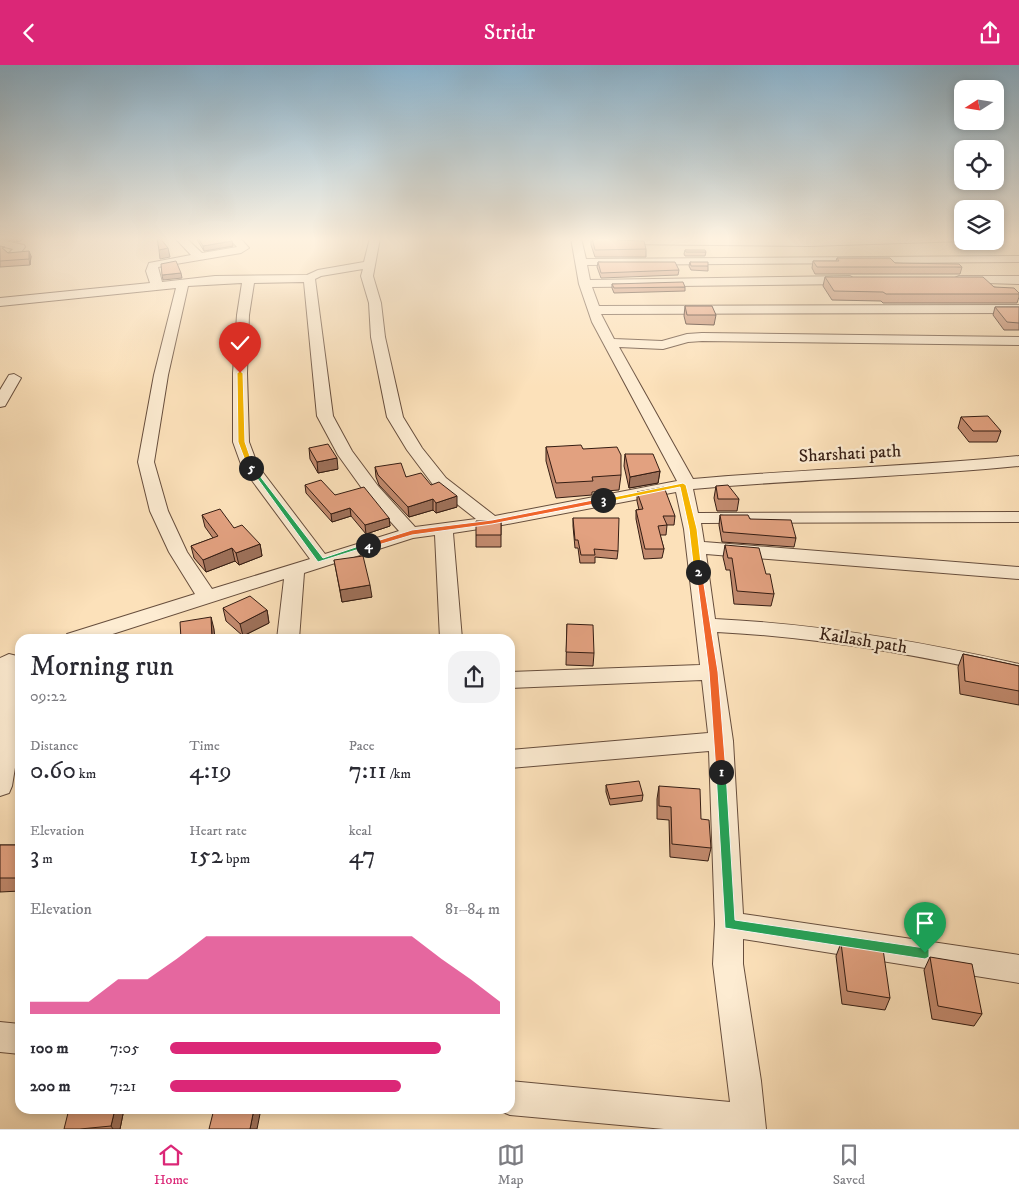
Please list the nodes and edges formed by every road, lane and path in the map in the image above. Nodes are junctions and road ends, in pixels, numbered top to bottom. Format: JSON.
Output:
{"nodes":[{"id":1,"x":141,"y":288,"type":"edge"},
{"id":2,"x":183,"y":288,"type":"edge"},
{"id":3,"x":248,"y":288,"type":"edge"},
{"id":4,"x":310,"y":288,"type":"edge"},
{"id":5,"x":370,"y":288,"type":"edge"},
{"id":6,"x":587,"y":288,"type":"edge"},
{"id":7,"x":0,"y":302,"type":"edge"},
{"id":8,"x":1019,"y":309,"type":"edge"},
{"id":9,"x":593,"y":310,"type":"junction"},
{"id":10,"x":1019,"y":341,"type":"edge"},
{"id":11,"x":608,"y":343,"type":"junction"},
{"id":12,"x":14,"y":378,"type":"dead end"},
{"id":13,"x":0,"y":403,"type":"edge"},
{"id":14,"x":1019,"y":461,"type":"edge"},
{"id":15,"x":683,"y":485,"type":"junction"},
{"id":16,"x":1019,"y":517,"type":"edge"},
{"id":17,"x":691,"y":518,"type":"junction"},
{"id":18,"x":492,"y":522,"type":"junction"},
{"id":19,"x":444,"y":528,"type":"junction"},
{"id":20,"x":412,"y":533,"type":"junction"},
{"id":21,"x":694,"y":547,"type":"junction"},
{"id":22,"x":321,"y":561,"type":"junction"},
{"id":23,"x":294,"y":569,"type":"junction"},
{"id":24,"x":1019,"y":573,"type":"edge"},
{"id":25,"x":206,"y":596,"type":"junction"},
{"id":26,"x":706,"y":625,"type":"junction"},
{"id":27,"x":89,"y":634,"type":"edge"},
{"id":28,"x":288,"y":634,"type":"edge"},
{"id":29,"x":451,"y":634,"type":"edge"},
{"id":30,"x":10,"y":660,"type":"edge"},
{"id":31,"x":1019,"y":671,"type":"edge"},
{"id":32,"x":713,"y":672,"type":"junction"},
{"id":33,"x":515,"y":680,"type":"edge"},
{"id":34,"x":720,"y":741,"type":"junction"},
{"id":35,"x":515,"y":759,"type":"edge"},
{"id":36,"x":0,"y":786,"type":"edge"},
{"id":37,"x":729,"y":924,"type":"junction"},
{"id":38,"x":1019,"y":969,"type":"edge"},
{"id":39,"x":0,"y":1037,"type":"edge"},
{"id":40,"x":15,"y":1038,"type":"edge"},
{"id":41,"x":515,"y":1099,"type":"edge"},
{"id":42,"x":748,"y":1125,"type":"edge"}],
"edges":[{"from":1,"to":7,"type":"street"},
{"from":2,"to":25,"type":"street"},
{"from":3,"to":22,"type":"street"},
{"from":4,"to":20,"type":"street"},
{"from":5,"to":18,"type":"street"},
{"from":6,"to":9,"type":"street"},
{"from":8,"to":9,"type":"street"},
{"from":9,"to":11,"type":"street"},
{"from":10,"to":11,"type":"street"},
{"from":11,"to":15,"type":"street"},
{"from":12,"to":13,"type":"street"},
{"from":14,"to":15,"type":"street","name":"Sharshati path"},
{"from":15,"to":17,"type":"street"},
{"from":15,"to":18,"type":"street","name":"Sharshati path"},
{"from":16,"to":17,"type":"street"},
{"from":17,"to":21,"type":"street"},
{"from":18,"to":19,"type":"street","name":"Sharshati path"},
{"from":19,"to":20,"type":"street","name":"Sharshati path"},
{"from":19,"to":29,"type":"street"},
{"from":20,"to":22,"type":"street","name":"Sharshati path"},
{"from":21,"to":24,"type":"street"},
{"from":21,"to":26,"type":"street"},
{"from":22,"to":23,"type":"street","name":"Sharshati path"},
{"from":23,"to":25,"type":"street","name":"Sharshati path"},
{"from":23,"to":28,"type":"street"},
{"from":25,"to":27,"type":"street","name":"Sharshati path"},
{"from":26,"to":31,"type":"street","name":"Kailash path"},
{"from":26,"to":32,"type":"street"},
{"from":30,"to":36,"type":"street"},
{"from":32,"to":33,"type":"street"},
{"from":32,"to":34,"type":"street"},
{"from":34,"to":35,"type":"street"},
{"from":34,"to":37,"type":"street"},
{"from":37,"to":38,"type":"street"},
{"from":37,"to":42,"type":"street"},
{"from":39,"to":40,"type":"street"},
{"from":41,"to":42,"type":"street"}]}
